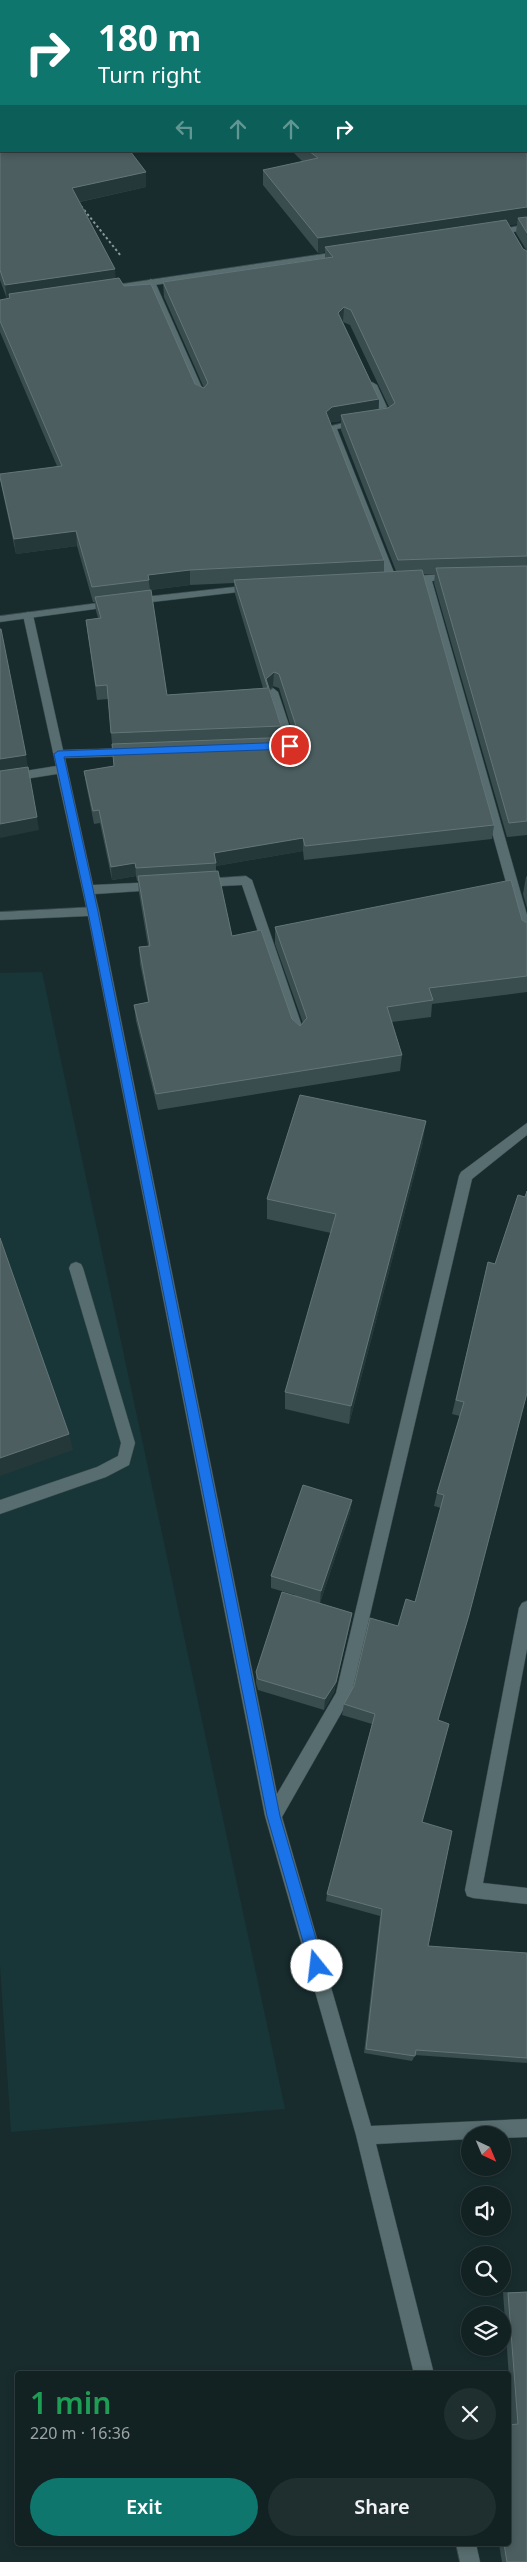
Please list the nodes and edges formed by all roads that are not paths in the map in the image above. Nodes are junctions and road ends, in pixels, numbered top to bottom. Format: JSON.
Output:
{"nodes":[{"id":1,"x":527,"y":227,"type":"edge"},
{"id":2,"x":479,"y":234,"type":"edge"},
{"id":3,"x":354,"y":252,"type":"edge"},
{"id":4,"x":147,"y":283,"type":"junction"},
{"id":5,"x":105,"y":290,"type":"edge"},
{"id":6,"x":368,"y":377,"type":"edge"},
{"id":7,"x":202,"y":398,"type":"edge"},
{"id":8,"x":463,"y":577,"type":"edge"},
{"id":9,"x":426,"y":578,"type":"junction"},
{"id":10,"x":261,"y":587,"type":"edge"},
{"id":11,"x":28,"y":615,"type":"junction"},
{"id":12,"x":0,"y":619,"type":"edge"},
{"id":13,"x":274,"y":692,"type":"dead end"},
{"id":14,"x":271,"y":746,"type":"edge"},
{"id":15,"x":145,"y":751,"type":"edge"},
{"id":16,"x":58,"y":754,"type":"junction"},
{"id":17,"x":62,"y":769,"type":"junction"},
{"id":18,"x":0,"y":779,"type":"edge"},
{"id":19,"x":187,"y":884,"type":"edge"},
{"id":20,"x":167,"y":885,"type":"edge"},
{"id":21,"x":88,"y":890,"type":"junction"},
{"id":22,"x":93,"y":912,"type":"junction"},
{"id":23,"x":0,"y":916,"type":"edge"},
{"id":24,"x":527,"y":936,"type":"edge"},
{"id":25,"x":299,"y":1035,"type":"edge"},
{"id":26,"x":527,"y":1128,"type":"edge"},
{"id":27,"x":76,"y":1268,"type":"dead end"},
{"id":28,"x":0,"y":1507,"type":"edge"},
{"id":29,"x":527,"y":1608,"type":"edge"},
{"id":30,"x":274,"y":1816,"type":"junction"},
{"id":31,"x":527,"y":1896,"type":"edge"},
{"id":32,"x":527,"y":2128,"type":"edge"},
{"id":33,"x":366,"y":2135,"type":"junction"},
{"id":34,"x":423,"y":2371,"type":"edge"},
{"id":35,"x":466,"y":2546,"type":"edge"},
{"id":36,"x":470,"y":2562,"type":"edge"}],
"edges":[{"from":1,"to":2,"type":"street"},
{"from":3,"to":4,"type":"street"},
{"from":4,"to":5,"type":"street"},
{"from":4,"to":7,"type":"street"},
{"from":6,"to":9,"type":"street"},
{"from":8,"to":9,"type":"street"},
{"from":9,"to":24,"type":"street"},
{"from":10,"to":11,"type":"street"},
{"from":11,"to":12,"type":"street"},
{"from":11,"to":16,"type":"street"},
{"from":13,"to":14,"type":"street"},
{"from":15,"to":16,"type":"street"},
{"from":16,"to":17,"type":"street"},
{"from":17,"to":18,"type":"street"},
{"from":17,"to":21,"type":"street"},
{"from":19,"to":25,"type":"street"},
{"from":20,"to":21,"type":"street"},
{"from":21,"to":22,"type":"street"},
{"from":22,"to":23,"type":"street"},
{"from":22,"to":30,"type":"street"},
{"from":26,"to":30,"type":"street"},
{"from":27,"to":28,"type":"street"},
{"from":29,"to":31,"type":"street"},
{"from":30,"to":33,"type":"street"},
{"from":32,"to":33,"type":"street"},
{"from":33,"to":34,"type":"street"},
{"from":35,"to":36,"type":"street"}]}
